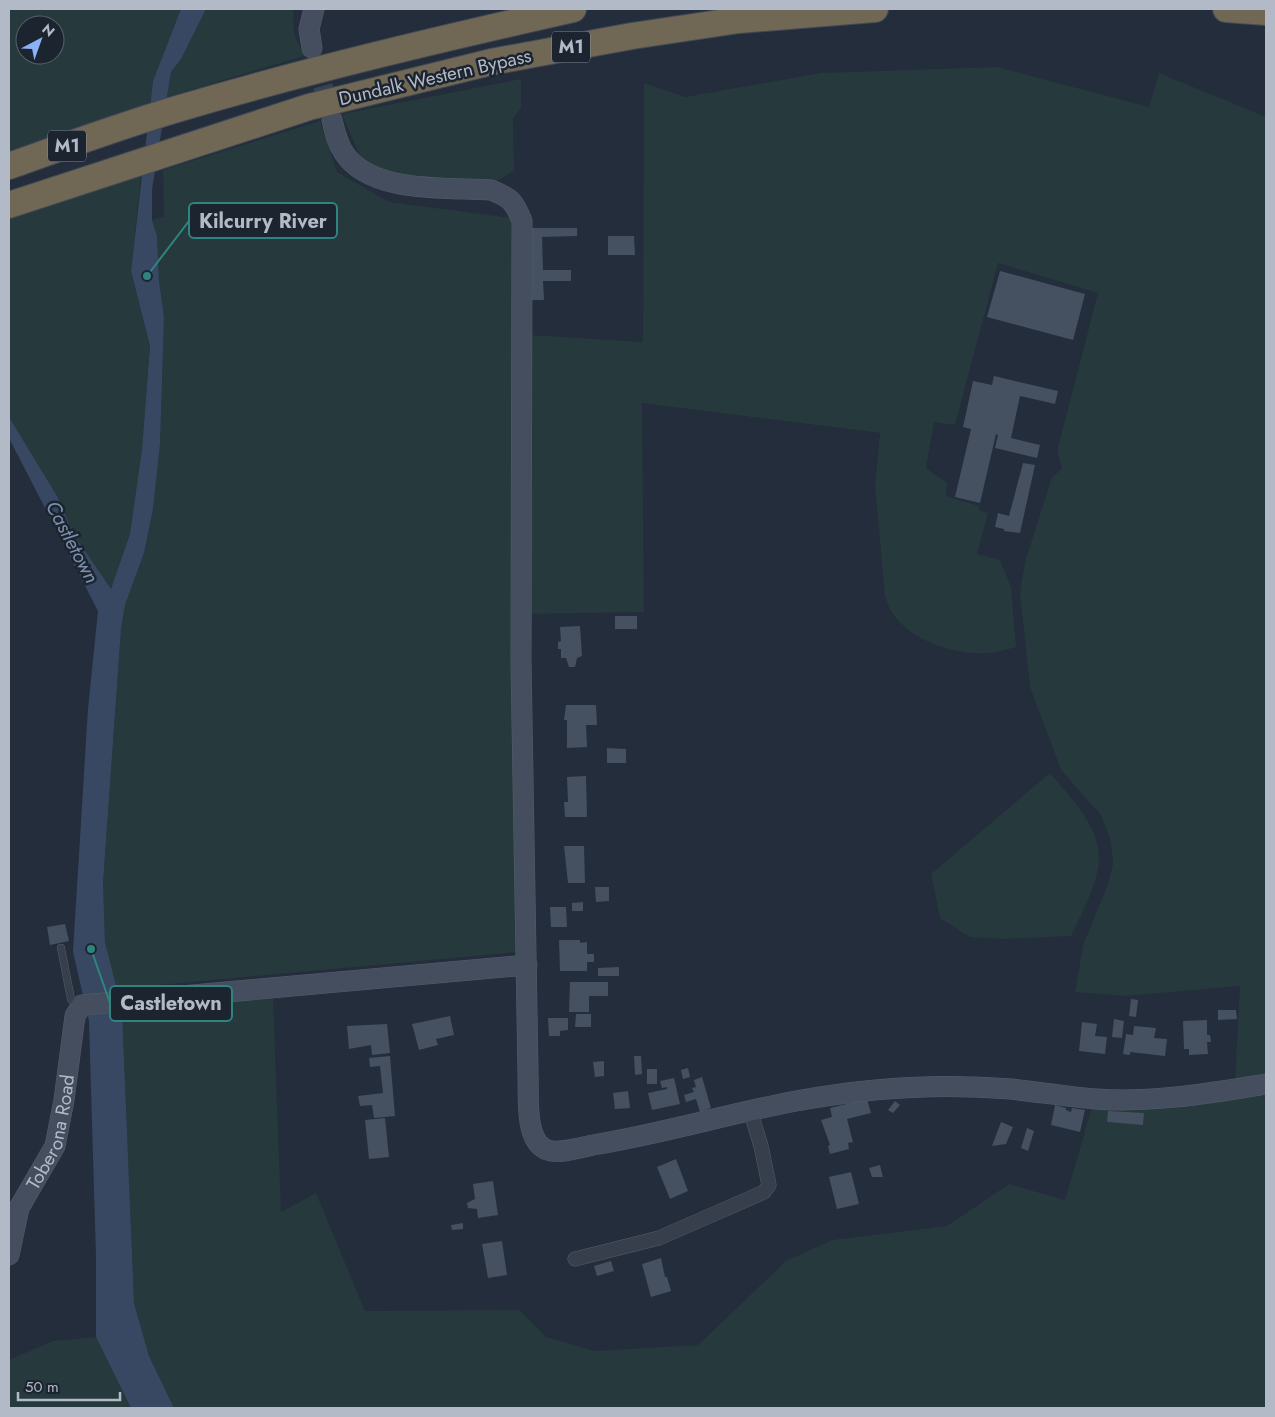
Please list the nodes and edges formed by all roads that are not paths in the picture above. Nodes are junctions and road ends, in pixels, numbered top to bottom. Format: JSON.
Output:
{"nodes":[{"id":1,"x":314,"y":9,"type":"edge"},
{"id":2,"x":573,"y":9,"type":"edge"},
{"id":3,"x":875,"y":9,"type":"edge"},
{"id":4,"x":1226,"y":9,"type":"edge"},
{"id":5,"x":1266,"y":12,"type":"edge"},
{"id":6,"x":312,"y":48,"type":"tunnel mouth"},
{"id":7,"x":332,"y":120,"type":"tunnel mouth"},
{"id":8,"x":9,"y":166,"type":"edge"},
{"id":9,"x":9,"y":206,"type":"edge"},
{"id":10,"x":61,"y":948,"type":"dead end"},
{"id":11,"x":527,"y":965,"type":"junction"},
{"id":12,"x":81,"y":1006,"type":"junction"},
{"id":13,"x":1266,"y":1084,"type":"edge"},
{"id":14,"x":750,"y":1110,"type":"junction"},
{"id":15,"x":9,"y":1255,"type":"edge"},
{"id":16,"x":575,"y":1259,"type":"dead end"}],
"edges":[{"from":1,"to":6,"type":"street"},
{"from":2,"to":8,"type":"highway","name":"Dundalk Western Bypass","number":"M1"},
{"from":3,"to":9,"type":"highway","name":"Dundalk Western Bypass","number":"M1"},
{"from":4,"to":5,"type":"highway"},
{"from":7,"to":11,"type":"street"},
{"from":10,"to":12,"type":"lane"},
{"from":11,"to":12,"type":"street"},
{"from":11,"to":14,"type":"street"},
{"from":12,"to":15,"type":"street","name":"Toberona Road"},
{"from":13,"to":14,"type":"street"},
{"from":14,"to":16,"type":"street"}]}
